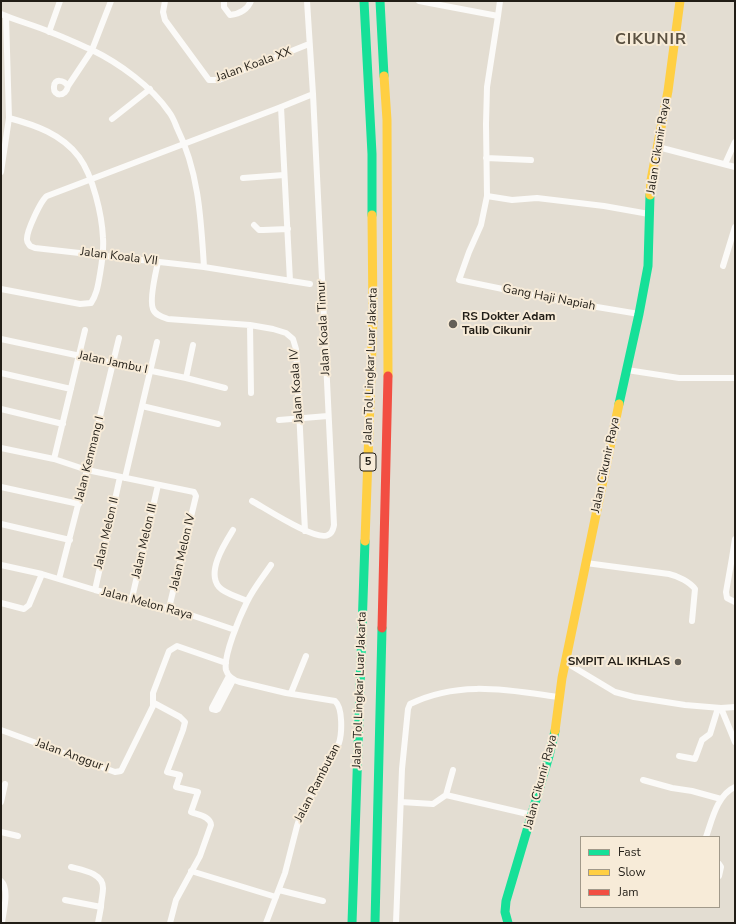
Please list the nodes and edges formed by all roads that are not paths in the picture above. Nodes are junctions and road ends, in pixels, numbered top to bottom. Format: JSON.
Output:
{"nodes":[{"id":1,"x":60,"y":1,"type":"edge"},
{"id":2,"x":111,"y":1,"type":"edge"},
{"id":3,"x":165,"y":1,"type":"edge"},
{"id":4,"x":224,"y":1,"type":"edge"},
{"id":5,"x":250,"y":1,"type":"edge"},
{"id":6,"x":307,"y":1,"type":"edge"},
{"id":7,"x":364,"y":1,"type":"edge"},
{"id":8,"x":380,"y":1,"type":"edge"},
{"id":9,"x":420,"y":1,"type":"edge"},
{"id":10,"x":500,"y":1,"type":"edge"},
{"id":11,"x":680,"y":1,"type":"edge"},
{"id":12,"x":4,"y":16,"type":"edge"},
{"id":13,"x":498,"y":16,"type":"junction"},
{"id":14,"x":49,"y":32,"type":"junction"},
{"id":15,"x":309,"y":44,"type":"junction"},
{"id":16,"x":92,"y":50,"type":"junction"},
{"id":17,"x":68,"y":86,"type":"dead end"},
{"id":18,"x":150,"y":89,"type":"junction"},
{"id":19,"x":313,"y":94,"type":"junction"},
{"id":20,"x":281,"y":108,"type":"junction"},
{"id":21,"x":9,"y":118,"type":"junction"},
{"id":22,"x":112,"y":119,"type":"dead end"},
{"id":23,"x":735,"y":142,"type":"edge"},
{"id":24,"x":185,"y":143,"type":"junction"},
{"id":25,"x":658,"y":147,"type":"junction"},
{"id":26,"x":486,"y":158,"type":"junction"},
{"id":27,"x":531,"y":160,"type":"dead end"},
{"id":28,"x":725,"y":164,"type":"junction"},
{"id":29,"x":735,"y":167,"type":"edge"},
{"id":30,"x":1,"y":172,"type":"edge"},
{"id":31,"x":284,"y":175,"type":"junction"},
{"id":32,"x":243,"y":178,"type":"dead end"},
{"id":33,"x":91,"y":180,"type":"junction"},
{"id":34,"x":487,"y":196,"type":"junction"},
{"id":35,"x":650,"y":214,"type":"junction"},
{"id":36,"x":254,"y":225,"type":"dead end"},
{"id":37,"x":735,"y":227,"type":"edge"},
{"id":38,"x":288,"y":229,"type":"junction"},
{"id":39,"x":103,"y":255,"type":"junction"},
{"id":40,"x":158,"y":262,"type":"junction"},
{"id":41,"x":723,"y":266,"type":"dead end"},
{"id":42,"x":204,"y":267,"type":"junction"},
{"id":43,"x":290,"y":281,"type":"junction"},
{"id":44,"x":310,"y":284,"type":"dead end"},
{"id":45,"x":1,"y":289,"type":"edge"},
{"id":46,"x":639,"y":314,"type":"junction"},
{"id":47,"x":250,"y":325,"type":"junction"},
{"id":48,"x":85,"y":330,"type":"dead end"},
{"id":49,"x":119,"y":338,"type":"dead end"},
{"id":50,"x":1,"y":339,"type":"edge"},
{"id":51,"x":157,"y":342,"type":"dead end"},
{"id":52,"x":193,"y":345,"type":"dead end"},
{"id":53,"x":79,"y":356,"type":"junction"},
{"id":54,"x":113,"y":363,"type":"junction"},
{"id":55,"x":627,"y":370,"type":"junction"},
{"id":56,"x":150,"y":371,"type":"junction"},
{"id":57,"x":1,"y":373,"type":"edge"},
{"id":58,"x":186,"y":378,"type":"junction"},
{"id":59,"x":735,"y":378,"type":"edge"},
{"id":60,"x":225,"y":388,"type":"dead end"},
{"id":61,"x":71,"y":389,"type":"junction"},
{"id":62,"x":251,"y":393,"type":"dead end"},
{"id":63,"x":142,"y":406,"type":"junction"},
{"id":64,"x":1,"y":409,"type":"edge"},
{"id":65,"x":328,"y":416,"type":"junction"},
{"id":66,"x":299,"y":418,"type":"junction"},
{"id":67,"x":279,"y":420,"type":"dead end"},
{"id":68,"x":63,"y":424,"type":"junction"},
{"id":69,"x":218,"y":424,"type":"dead end"},
{"id":70,"x":1,"y":448,"type":"edge"},
{"id":71,"x":54,"y":459,"type":"junction"},
{"id":72,"x":87,"y":470,"type":"junction"},
{"id":73,"x":122,"y":477,"type":"junction"},
{"id":74,"x":158,"y":485,"type":"junction"},
{"id":75,"x":1,"y":487,"type":"edge"},
{"id":76,"x":252,"y":501,"type":"dead end"},
{"id":77,"x":79,"y":504,"type":"junction"},
{"id":78,"x":1,"y":524,"type":"edge"},
{"id":79,"x":234,"y":530,"type":"dead end"},
{"id":80,"x":305,"y":531,"type":"junction"},
{"id":81,"x":735,"y":539,"type":"edge"},
{"id":82,"x":70,"y":540,"type":"junction"},
{"id":83,"x":734,"y":558,"type":"edge"},
{"id":84,"x":586,"y":563,"type":"junction"},
{"id":85,"x":1,"y":565,"type":"edge"},
{"id":86,"x":270,"y":565,"type":"dead end"},
{"id":87,"x":42,"y":574,"type":"junction"},
{"id":88,"x":59,"y":578,"type":"junction"},
{"id":89,"x":95,"y":590,"type":"junction"},
{"id":90,"x":132,"y":598,"type":"junction"},
{"id":91,"x":247,"y":601,"type":"junction"},
{"id":92,"x":735,"y":602,"type":"edge"},
{"id":93,"x":1,"y":603,"type":"edge"},
{"id":94,"x":169,"y":608,"type":"junction"},
{"id":95,"x":692,"y":621,"type":"dead end"},
{"id":96,"x":235,"y":630,"type":"junction"},
{"id":97,"x":306,"y":656,"type":"dead end"},
{"id":98,"x":565,"y":662,"type":"junction"},
{"id":99,"x":226,"y":663,"type":"junction"},
{"id":100,"x":231,"y":678,"type":"junction"},
{"id":101,"x":291,"y":694,"type":"junction"},
{"id":102,"x":558,"y":697,"type":"junction"},
{"id":103,"x":154,"y":703,"type":"junction"},
{"id":104,"x":735,"y":707,"type":"edge"},
{"id":105,"x":719,"y":708,"type":"junction"},
{"id":106,"x":1,"y":730,"type":"edge"},
{"id":107,"x":735,"y":742,"type":"edge"},
{"id":108,"x":679,"y":756,"type":"dead end"},
{"id":109,"x":453,"y":770,"type":"dead end"},
{"id":110,"x":643,"y":780,"type":"dead end"},
{"id":111,"x":4,"y":784,"type":"dead end"},
{"id":112,"x":735,"y":787,"type":"edge"},
{"id":113,"x":446,"y":795,"type":"junction"},
{"id":114,"x":721,"y":799,"type":"junction"},
{"id":115,"x":1,"y":802,"type":"edge"},
{"id":116,"x":401,"y":802,"type":"junction"},
{"id":117,"x":532,"y":815,"type":"junction"},
{"id":118,"x":1,"y":832,"type":"edge"},
{"id":119,"x":18,"y":836,"type":"dead end"},
{"id":120,"x":706,"y":836,"type":"edge"},
{"id":121,"x":71,"y":867,"type":"dead end"},
{"id":122,"x":191,"y":871,"type":"junction"},
{"id":123,"x":1,"y":882,"type":"edge"},
{"id":124,"x":279,"y":890,"type":"junction"},
{"id":125,"x":276,"y":897,"type":"junction"},
{"id":126,"x":65,"y":900,"type":"dead end"},
{"id":127,"x":323,"y":901,"type":"dead end"},
{"id":128,"x":100,"y":907,"type":"junction"},
{"id":129,"x":2,"y":923,"type":"edge"},
{"id":130,"x":98,"y":923,"type":"edge"},
{"id":131,"x":170,"y":923,"type":"edge"},
{"id":132,"x":266,"y":923,"type":"edge"},
{"id":133,"x":352,"y":923,"type":"edge"},
{"id":134,"x":375,"y":923,"type":"edge"},
{"id":135,"x":396,"y":923,"type":"edge"},
{"id":136,"x":508,"y":923,"type":"edge"}],
"edges":[{"from":1,"to":14,"type":"street"},
{"from":2,"to":16,"type":"street"},
{"from":3,"to":15,"type":"street","name":"Jalan Koala XX"},
{"from":4,"to":5,"type":"street"},
{"from":6,"to":15,"type":"street","name":"Jalan Koala Timur"},
{"from":7,"to":133,"type":"main road","name":"Jalan Tol Lingkar Luar Jakarta","number":"5"},
{"from":8,"to":134,"type":"main road","name":"Jalan Tol Lingkar Luar Jakarta","number":"5"},
{"from":9,"to":13,"type":"street"},
{"from":10,"to":13,"type":"street"},
{"from":11,"to":25,"type":"main road","name":"Jalan Cikunir Raya"},
{"from":12,"to":14,"type":"street"},
{"from":12,"to":21,"type":"street"},
{"from":13,"to":26,"type":"street"},
{"from":14,"to":16,"type":"street"},
{"from":15,"to":19,"type":"street","name":"Jalan Koala Timur"},
{"from":16,"to":17,"type":"street"},
{"from":16,"to":18,"type":"street"},
{"from":18,"to":22,"type":"street"},
{"from":18,"to":24,"type":"street"},
{"from":19,"to":20,"type":"street"},
{"from":19,"to":65,"type":"street","name":"Jalan Koala Timur"},
{"from":20,"to":24,"type":"street"},
{"from":20,"to":31,"type":"street"},
{"from":21,"to":30,"type":"street"},
{"from":21,"to":33,"type":"street"},
{"from":23,"to":28,"type":"street"},
{"from":24,"to":33,"type":"street"},
{"from":24,"to":42,"type":"street"},
{"from":25,"to":28,"type":"street"},
{"from":25,"to":35,"type":"main road","name":"Jalan Cikunir Raya"},
{"from":26,"to":27,"type":"street"},
{"from":26,"to":34,"type":"street"},
{"from":28,"to":29,"type":"street"},
{"from":31,"to":32,"type":"street"},
{"from":31,"to":38,"type":"street"},
{"from":33,"to":39,"type":"street"},
{"from":33,"to":39,"type":"street","name":"Jalan Koala VII"},
{"from":34,"to":35,"type":"street"},
{"from":34,"to":46,"type":"street","name":"Gang Haji Napiah"},
{"from":35,"to":46,"type":"main road","name":"Jalan Cikunir Raya"},
{"from":36,"to":38,"type":"street"},
{"from":37,"to":41,"type":"street"},
{"from":38,"to":43,"type":"street"},
{"from":39,"to":40,"type":"street","name":"Jalan Koala VII"},
{"from":39,"to":45,"type":"street"},
{"from":40,"to":42,"type":"street","name":"Jalan Koala VII"},
{"from":40,"to":47,"type":"street","name":"Jalan Koala IV"},
{"from":42,"to":43,"type":"street","name":"Jalan Koala VII"},
{"from":43,"to":44,"type":"street","name":"Jalan Koala VII"},
{"from":46,"to":55,"type":"main road","name":"Jalan Cikunir Raya"},
{"from":47,"to":62,"type":"street"},
{"from":47,"to":66,"type":"street","name":"Jalan Koala IV"},
{"from":48,"to":53,"type":"street"},
{"from":49,"to":54,"type":"street","name":"Jalan Kenmang I"},
{"from":50,"to":53,"type":"street","name":"Jalan Jambu I"},
{"from":51,"to":56,"type":"street","name":"Jalan Melon II"},
{"from":52,"to":58,"type":"street"},
{"from":53,"to":54,"type":"street","name":"Jalan Jambu I"},
{"from":53,"to":61,"type":"street"},
{"from":54,"to":56,"type":"street","name":"Jalan Jambu I"},
{"from":54,"to":72,"type":"street","name":"Jalan Kenmang I"},
{"from":55,"to":59,"type":"street"},
{"from":55,"to":84,"type":"main road","name":"Jalan Cikunir Raya"},
{"from":56,"to":58,"type":"street","name":"Jalan Jambu I"},
{"from":56,"to":63,"type":"street","name":"Jalan Melon II"},
{"from":57,"to":61,"type":"street"},
{"from":58,"to":60,"type":"street","name":"Jalan Jambu I"},
{"from":61,"to":68,"type":"street"},
{"from":63,"to":69,"type":"street"},
{"from":63,"to":73,"type":"street","name":"Jalan Melon II"},
{"from":64,"to":68,"type":"street"},
{"from":65,"to":66,"type":"street"},
{"from":65,"to":80,"type":"street","name":"Jalan Koala Timur"},
{"from":66,"to":67,"type":"street"},
{"from":66,"to":80,"type":"street","name":"Jalan Koala IV"},
{"from":68,"to":71,"type":"street"},
{"from":70,"to":71,"type":"street"},
{"from":71,"to":72,"type":"street"},
{"from":72,"to":73,"type":"street"},
{"from":72,"to":77,"type":"street","name":"Jalan Kenmang I"},
{"from":73,"to":74,"type":"street"},
{"from":73,"to":89,"type":"street","name":"Jalan Melon II"},
{"from":74,"to":90,"type":"street","name":"Jalan Melon III"},
{"from":74,"to":94,"type":"street","name":"Jalan Melon IV"},
{"from":75,"to":77,"type":"street"},
{"from":76,"to":80,"type":"street"},
{"from":77,"to":82,"type":"street","name":"Jalan Kenmang I"},
{"from":78,"to":82,"type":"street"},
{"from":79,"to":91,"type":"street"},
{"from":81,"to":83,"type":"street"},
{"from":82,"to":88,"type":"street","name":"Jalan Kenmang I"},
{"from":83,"to":92,"type":"street"},
{"from":84,"to":95,"type":"street"},
{"from":84,"to":98,"type":"main road","name":"Jalan Cikunir Raya"},
{"from":85,"to":87,"type":"street","name":"Jalan Melon Raya"},
{"from":86,"to":91,"type":"street"},
{"from":87,"to":88,"type":"street","name":"Jalan Melon Raya"},
{"from":87,"to":93,"type":"street"},
{"from":88,"to":89,"type":"street","name":"Jalan Melon Raya"},
{"from":89,"to":90,"type":"street","name":"Jalan Melon Raya"},
{"from":90,"to":94,"type":"street","name":"Jalan Melon Raya"},
{"from":91,"to":96,"type":"street"},
{"from":94,"to":96,"type":"street","name":"Jalan Melon Raya"},
{"from":96,"to":99,"type":"street"},
{"from":97,"to":101,"type":"street"},
{"from":98,"to":102,"type":"main road","name":"Jalan Cikunir Raya"},
{"from":98,"to":105,"type":"street"},
{"from":99,"to":100,"type":"street"},
{"from":99,"to":103,"type":"street","name":"Jalan Anggur I"},
{"from":100,"to":100,"type":"street"},
{"from":100,"to":101,"type":"street"},
{"from":101,"to":124,"type":"street","name":"Jalan Rambutan"},
{"from":102,"to":116,"type":"street"},
{"from":102,"to":117,"type":"main road","name":"Jalan Cikunir Raya"},
{"from":103,"to":106,"type":"street","name":"Jalan Anggur I"},
{"from":103,"to":122,"type":"street"},
{"from":104,"to":105,"type":"street"},
{"from":105,"to":107,"type":"street"},
{"from":105,"to":108,"type":"street"},
{"from":109,"to":113,"type":"street"},
{"from":110,"to":114,"type":"street"},
{"from":111,"to":115,"type":"street"},
{"from":112,"to":114,"type":"street"},
{"from":113,"to":116,"type":"street"},
{"from":113,"to":117,"type":"street"},
{"from":114,"to":120,"type":"street"},
{"from":116,"to":135,"type":"street"},
{"from":117,"to":136,"type":"main road","name":"Jalan Cikunir Raya"},
{"from":118,"to":119,"type":"street"},
{"from":121,"to":128,"type":"street"},
{"from":122,"to":125,"type":"street"},
{"from":122,"to":131,"type":"street"},
{"from":123,"to":129,"type":"street"},
{"from":124,"to":125,"type":"street","name":"Jalan Rambutan"},
{"from":124,"to":127,"type":"street"},
{"from":125,"to":132,"type":"street","name":"Jalan Rambutan"},
{"from":126,"to":128,"type":"street"},
{"from":128,"to":130,"type":"street"}]}
